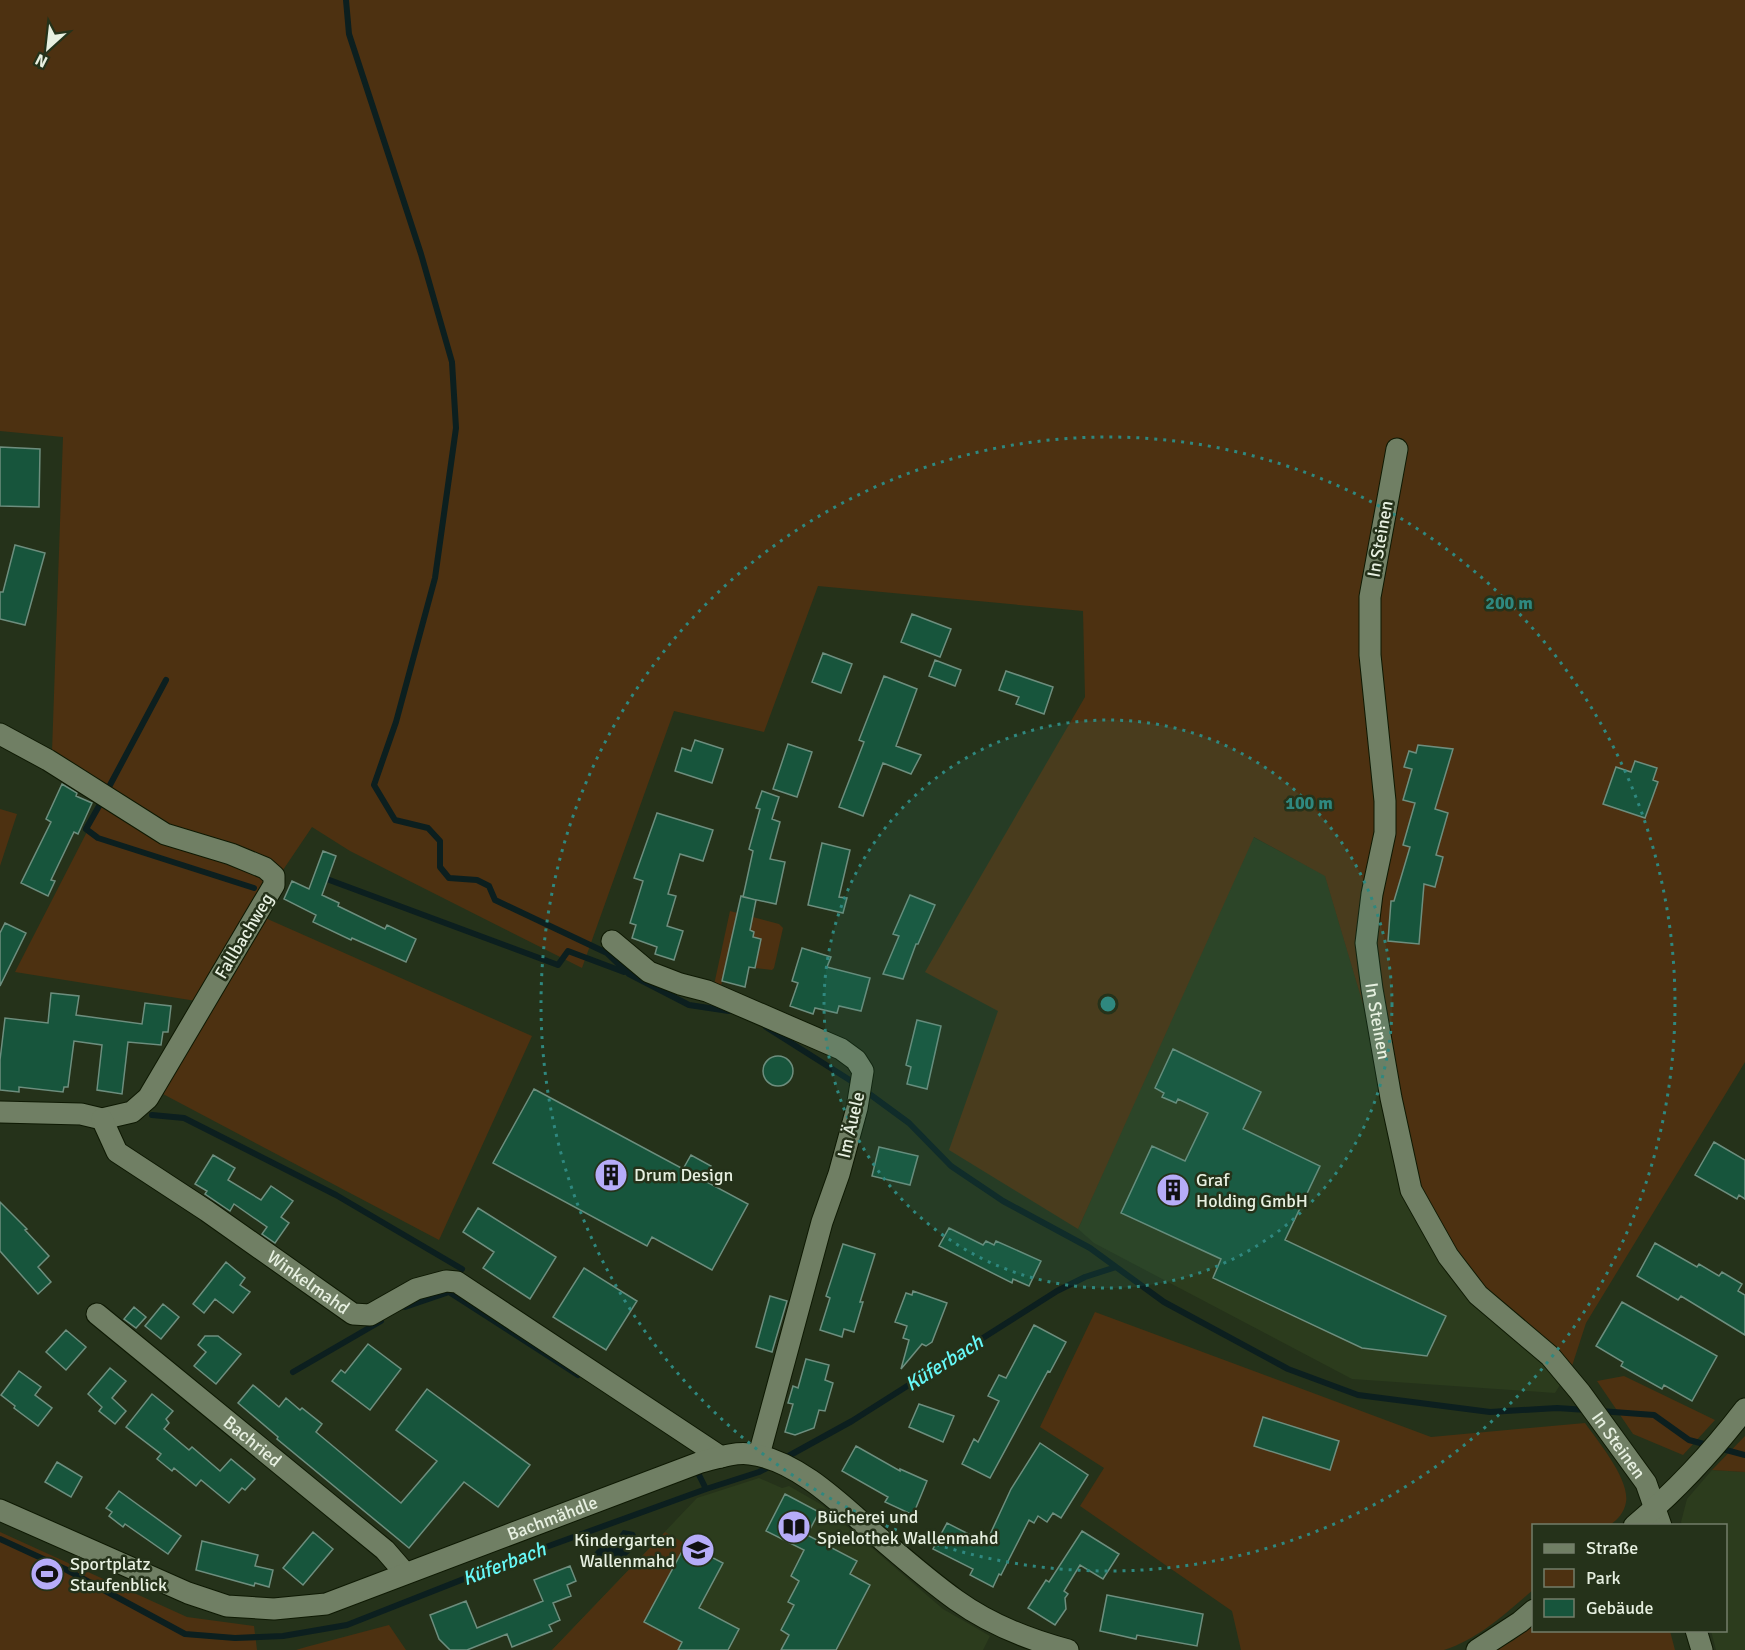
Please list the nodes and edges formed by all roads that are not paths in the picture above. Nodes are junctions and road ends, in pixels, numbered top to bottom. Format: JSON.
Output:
{"nodes":[{"id":1,"x":1397,"y":449,"type":"dead end"},
{"id":2,"x":0,"y":734,"type":"edge"},
{"id":3,"x":612,"y":941,"type":"dead end"},
{"id":4,"x":0,"y":1112,"type":"edge"},
{"id":5,"x":102,"y":1119,"type":"junction"},
{"id":6,"x":97,"y":1314,"type":"dead end"},
{"id":7,"x":1745,"y":1409,"type":"edge"},
{"id":8,"x":721,"y":1457,"type":"junction"},
{"id":9,"x":769,"y":1459,"type":"junction"},
{"id":10,"x":0,"y":1510,"type":"edge"},
{"id":11,"x":1658,"y":1517,"type":"edge"},
{"id":12,"x":1639,"y":1524,"type":"edge"},
{"id":13,"x":405,"y":1574,"type":"junction"},
{"id":14,"x":1532,"y":1611,"type":"edge"},
{"id":15,"x":1697,"y":1632,"type":"edge"},
{"id":16,"x":1068,"y":1650,"type":"edge"},
{"id":17,"x":1477,"y":1650,"type":"edge"},
{"id":18,"x":1702,"y":1650,"type":"edge"}],
"edges":[{"from":1,"to":11,"type":"street","name":"In Steinen"},
{"from":2,"to":5,"type":"street","name":"Fallbachweg"},
{"from":3,"to":9,"type":"street","name":"Im Äuele"},
{"from":4,"to":5,"type":"street","name":"Fallbachweg"},
{"from":5,"to":8,"type":"street","name":"Winkelmahd"},
{"from":6,"to":13,"type":"street","name":"Bachried"},
{"from":7,"to":11,"type":"street"},
{"from":8,"to":9,"type":"street","name":"Bachmähdle"},
{"from":8,"to":13,"type":"street","name":"Bachmähdle"},
{"from":9,"to":16,"type":"street"},
{"from":10,"to":13,"type":"street","name":"Bachmähdle"},
{"from":11,"to":12,"type":"street"},
{"from":14,"to":17,"type":"street"},
{"from":15,"to":18,"type":"street"}]}
